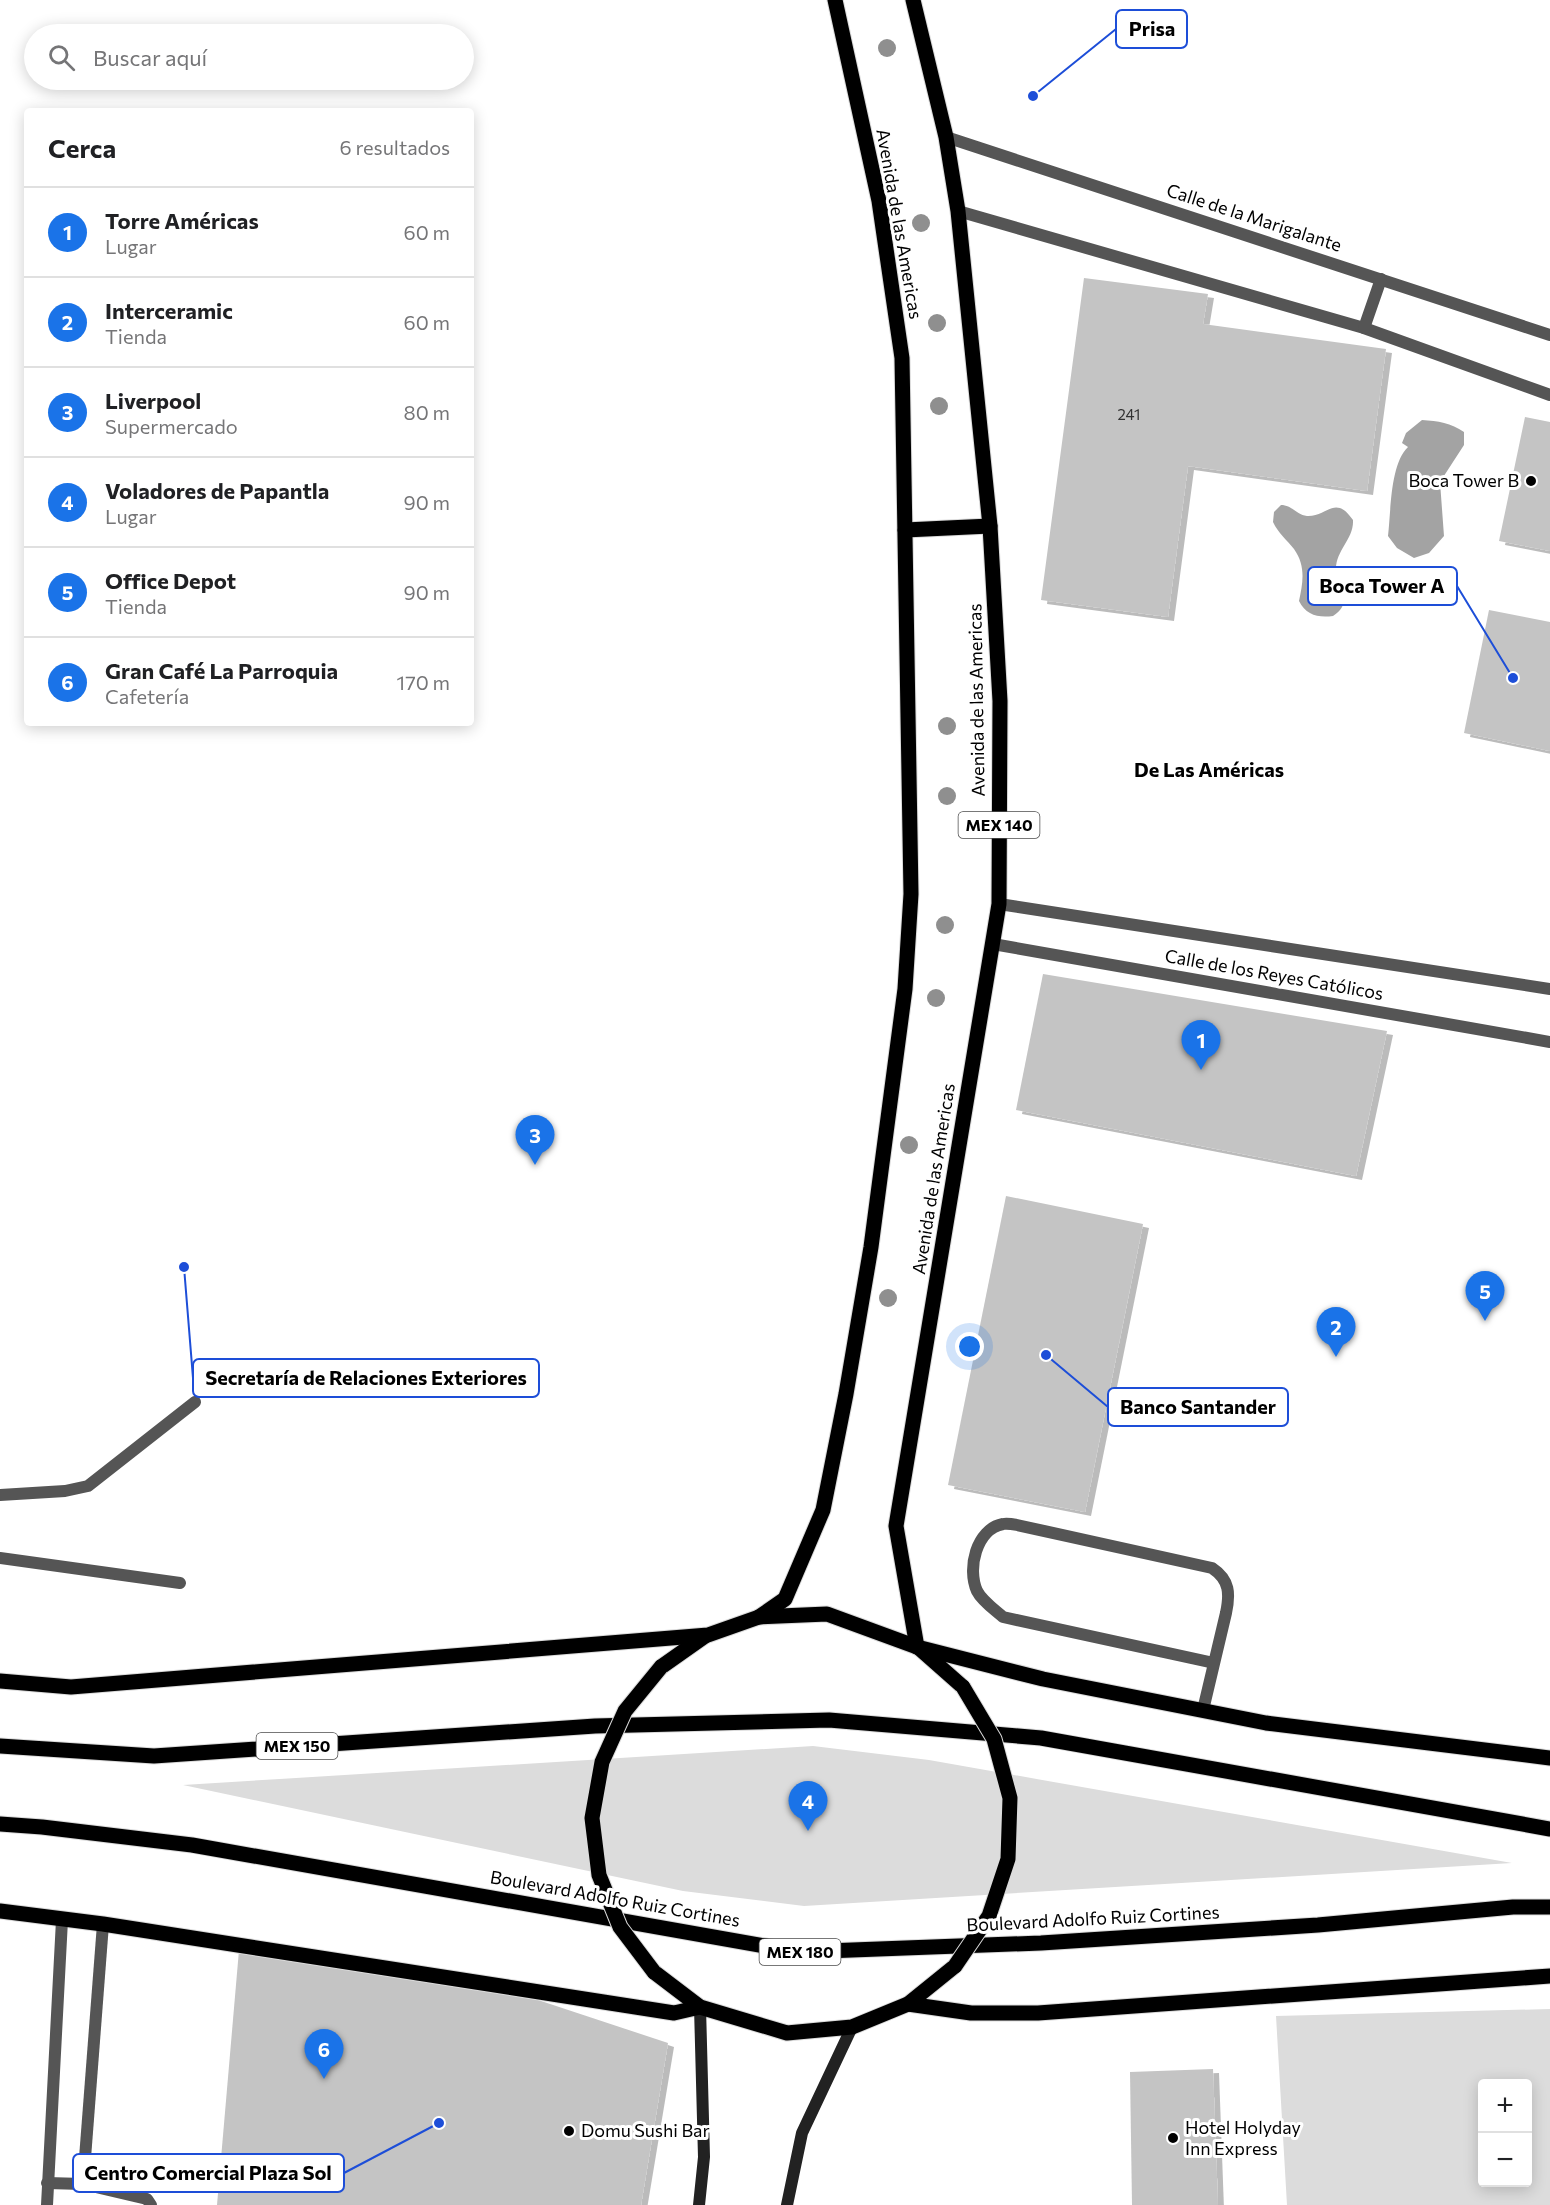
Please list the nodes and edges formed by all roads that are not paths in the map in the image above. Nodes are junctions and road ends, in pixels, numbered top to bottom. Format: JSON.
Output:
{"nodes":[{"id":1,"x":835,"y":0,"type":"edge"},
{"id":2,"x":913,"y":0,"type":"edge"},
{"id":3,"x":946,"y":136,"type":"junction"},
{"id":4,"x":958,"y":211,"type":"junction"},
{"id":5,"x":1381,"y":279,"type":"junction"},
{"id":6,"x":1364,"y":328,"type":"junction"},
{"id":7,"x":1550,"y":335,"type":"edge"},
{"id":8,"x":1550,"y":395,"type":"edge"},
{"id":9,"x":990,"y":526,"type":"junction"},
{"id":10,"x":905,"y":530,"type":"junction"},
{"id":11,"x":999,"y":904,"type":"junction"},
{"id":12,"x":993,"y":944,"type":"junction"},
{"id":13,"x":1550,"y":989,"type":"edge"},
{"id":14,"x":1550,"y":1042,"type":"edge"},
{"id":15,"x":195,"y":1402,"type":"dead end"},
{"id":16,"x":0,"y":1495,"type":"edge"},
{"id":17,"x":0,"y":1558,"type":"edge"},
{"id":18,"x":180,"y":1583,"type":"dead end"},
{"id":19,"x":759,"y":1617,"type":"junction"},
{"id":20,"x":708,"y":1635,"type":"junction"},
{"id":21,"x":917,"y":1647,"type":"junction"},
{"id":22,"x":1214,"y":1662,"type":"junction"},
{"id":23,"x":0,"y":1681,"type":"edge"},
{"id":24,"x":1203,"y":1710,"type":"junction"},
{"id":25,"x":0,"y":1746,"type":"edge"},
{"id":26,"x":1550,"y":1758,"type":"edge"},
{"id":27,"x":0,"y":1824,"type":"edge"},
{"id":28,"x":1550,"y":1829,"type":"edge"},
{"id":29,"x":1550,"y":1907,"type":"edge"},
{"id":30,"x":0,"y":1911,"type":"edge"},
{"id":31,"x":62,"y":1920,"type":"junction"},
{"id":32,"x":103,"y":1924,"type":"junction"},
{"id":33,"x":1550,"y":1976,"type":"edge"},
{"id":34,"x":908,"y":2004,"type":"junction"},
{"id":35,"x":700,"y":2007,"type":"junction"},
{"id":36,"x":852,"y":2027,"type":"junction"},
{"id":37,"x":47,"y":2183,"type":"junction"},
{"id":38,"x":83,"y":2184,"type":"junction"},
{"id":39,"x":47,"y":2205,"type":"edge"},
{"id":40,"x":151,"y":2205,"type":"edge"},
{"id":41,"x":699,"y":2205,"type":"edge"},
{"id":42,"x":788,"y":2205,"type":"edge"}],
"edges":[{"from":1,"to":10,"type":"main road","name":"Avenida de las Americas"},
{"from":2,"to":3,"type":"main road","name":"Avenida de las Americas","number":"MEX 140"},
{"from":3,"to":4,"type":"main road","name":"Avenida de las Americas","number":"MEX 140"},
{"from":3,"to":5,"type":"street","name":"Calle de la Marigalante"},
{"from":4,"to":6,"type":"street"},
{"from":4,"to":9,"type":"main road","name":"Avenida de las Americas","number":"MEX 140"},
{"from":5,"to":6,"type":"street"},
{"from":5,"to":7,"type":"street","name":"Calle de la Marigalante"},
{"from":6,"to":8,"type":"street"},
{"from":9,"to":10,"type":"main road"},
{"from":9,"to":11,"type":"main road","name":"Avenida de las Americas","number":"MEX 140"},
{"from":10,"to":19,"type":"main road","name":"Avenida de las Americas"},
{"from":11,"to":12,"type":"main road","name":"Avenida de las Americas","number":"MEX 140"},
{"from":11,"to":13,"type":"street","name":"Calle de los Reyes Católicos"},
{"from":12,"to":14,"type":"street","name":"Calle de los Reyes Católicos"},
{"from":12,"to":21,"type":"main road","name":"Avenida de las Americas","number":"MEX 140"},
{"from":15,"to":16,"type":"street"},
{"from":17,"to":18,"type":"street"},
{"from":19,"to":20,"type":"main road"},
{"from":19,"to":21,"type":"main road"},
{"from":20,"to":23,"type":"main road"},
{"from":20,"to":35,"type":"main road","bridge":true},
{"from":21,"to":24,"type":"main road"},
{"from":21,"to":34,"type":"main road","bridge":true},
{"from":22,"to":22,"type":"street"},
{"from":22,"to":24,"type":"street"},
{"from":24,"to":26,"type":"main road"},
{"from":25,"to":28,"type":"main road","number":"MEX 150"},
{"from":27,"to":29,"type":"main road","name":"Boulevard Adolfo Ruiz Cortines","number":"MEX 180"},
{"from":30,"to":31,"type":"main road"},
{"from":31,"to":32,"type":"main road"},
{"from":31,"to":37,"type":"street"},
{"from":32,"to":35,"type":"main road"},
{"from":32,"to":38,"type":"street"},
{"from":33,"to":34,"type":"main road"},
{"from":34,"to":36,"type":"main road"},
{"from":35,"to":36,"type":"main road"},
{"from":35,"to":41,"type":"main road"},
{"from":36,"to":42,"type":"main road"},
{"from":37,"to":38,"type":"street"},
{"from":37,"to":39,"type":"street"},
{"from":38,"to":40,"type":"street"}]}
